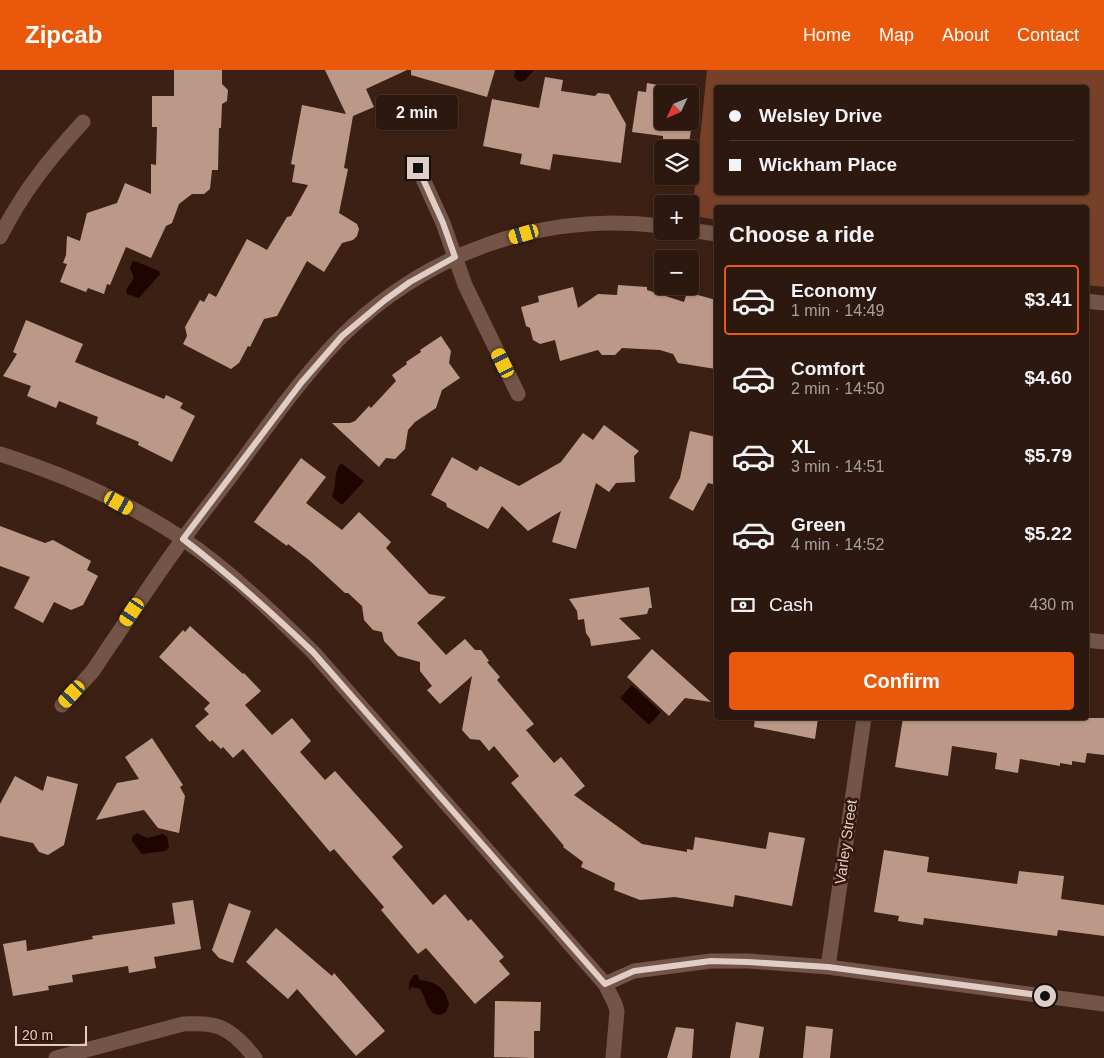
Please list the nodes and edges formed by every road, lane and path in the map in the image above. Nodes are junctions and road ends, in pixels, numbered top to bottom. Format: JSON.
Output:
{"nodes":[{"id":1,"x":83,"y":122,"type":"dead end"},
{"id":2,"x":418,"y":168,"type":"dead end"},
{"id":3,"x":654,"y":225,"type":"edge"},
{"id":4,"x":699,"y":231,"type":"edge"},
{"id":5,"x":714,"y":234,"type":"edge"},
{"id":6,"x":0,"y":238,"type":"edge"},
{"id":7,"x":455,"y":257,"type":"junction"},
{"id":8,"x":1089,"y":301,"type":"edge"},
{"id":9,"x":1104,"y":303,"type":"edge"},
{"id":10,"x":518,"y":394,"type":"dead end"},
{"id":11,"x":0,"y":454,"type":"edge"},
{"id":12,"x":183,"y":539,"type":"junction"},
{"id":13,"x":1089,"y":640,"type":"edge"},
{"id":14,"x":1104,"y":642,"type":"edge"},
{"id":15,"x":62,"y":705,"type":"dead end"},
{"id":16,"x":864,"y":720,"type":"edge"},
{"id":17,"x":828,"y":967,"type":"junction"},
{"id":18,"x":605,"y":984,"type":"junction"},
{"id":19,"x":1104,"y":1004,"type":"edge"},
{"id":20,"x":56,"y":1058,"type":"edge"},
{"id":21,"x":255,"y":1058,"type":"edge"},
{"id":22,"x":613,"y":1058,"type":"edge"}],
"edges":[{"from":1,"to":6,"type":"street"},
{"from":2,"to":7,"type":"street"},
{"from":3,"to":7,"type":"street"},
{"from":4,"to":5,"type":"street"},
{"from":7,"to":10,"type":"street"},
{"from":7,"to":12,"type":"street"},
{"from":8,"to":9,"type":"street"},
{"from":11,"to":12,"type":"street"},
{"from":12,"to":15,"type":"street"},
{"from":12,"to":18,"type":"street"},
{"from":13,"to":14,"type":"street"},
{"from":16,"to":17,"type":"street","name":"Varley Street"},
{"from":17,"to":18,"type":"street"},
{"from":17,"to":19,"type":"street"},
{"from":18,"to":22,"type":"street"},
{"from":20,"to":21,"type":"street"}]}
